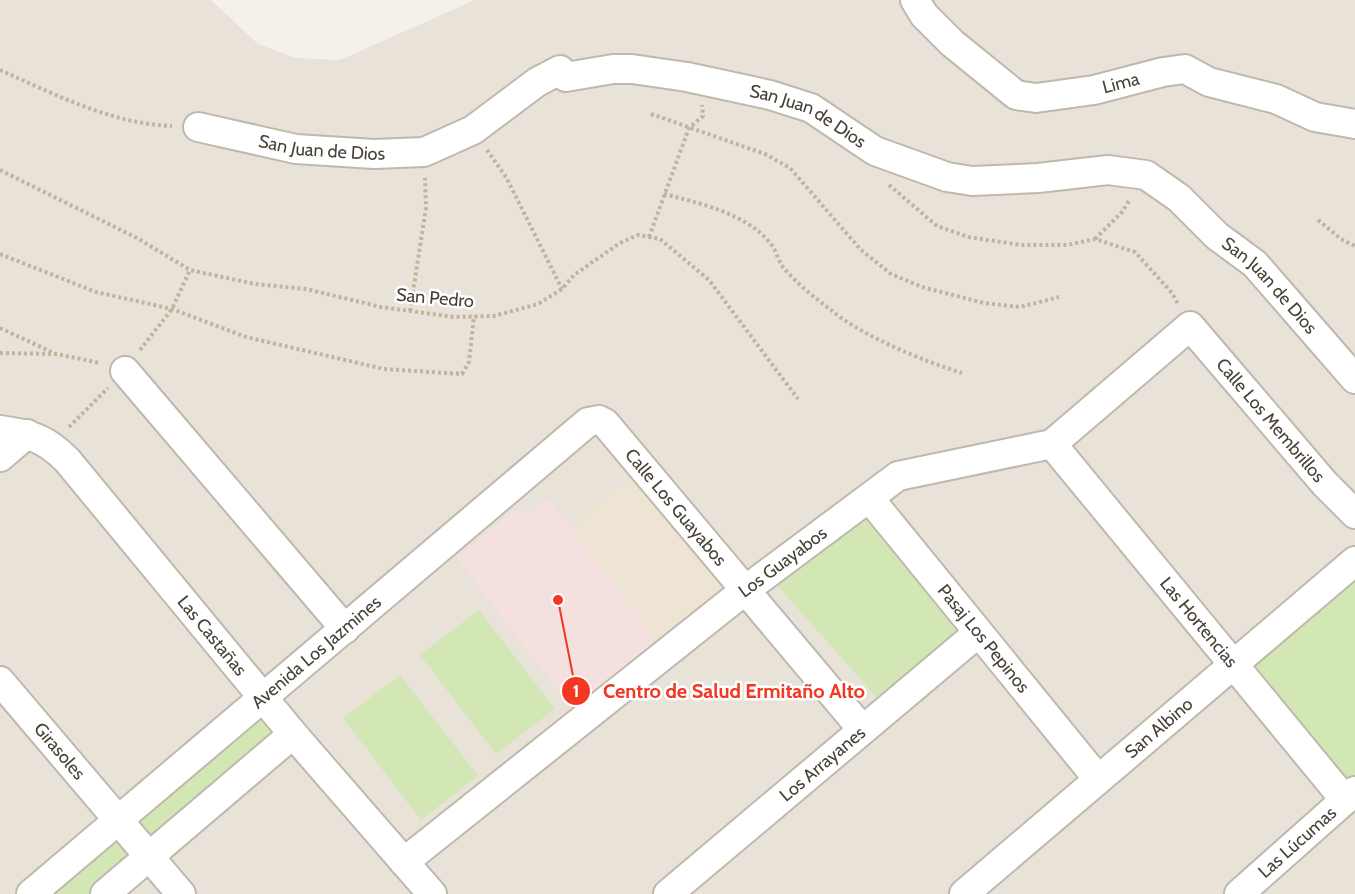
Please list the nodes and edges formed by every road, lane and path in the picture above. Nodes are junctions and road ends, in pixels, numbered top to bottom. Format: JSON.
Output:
{"nodes":[{"id":1,"x":915,"y":0,"type":"edge"},
{"id":2,"x":0,"y":70,"type":"edge"},
{"id":3,"x":651,"y":114,"type":"dead end"},
{"id":4,"x":1355,"y":124,"type":"edge"},
{"id":5,"x":198,"y":127,"type":"joint"},
{"id":6,"x":689,"y":128,"type":"junction"},
{"id":7,"x":473,"y":130,"type":"junction"},
{"id":8,"x":875,"y":151,"type":"junction"},
{"id":9,"x":424,"y":152,"type":"junction"},
{"id":10,"x":0,"y":170,"type":"edge"},
{"id":11,"x":1146,"y":175,"type":"junction"},
{"id":12,"x":663,"y":194,"type":"junction"},
{"id":13,"x":1318,"y":220,"type":"dead end"},
{"id":14,"x":649,"y":237,"type":"junction"},
{"id":15,"x":1095,"y":238,"type":"junction"},
{"id":16,"x":1355,"y":246,"type":"edge"},
{"id":17,"x":0,"y":254,"type":"edge"},
{"id":18,"x":562,"y":289,"type":"junction"},
{"id":19,"x":1059,"y":297,"type":"dead end"},
{"id":20,"x":410,"y":311,"type":"junction"},
{"id":21,"x":474,"y":316,"type":"junction"},
{"id":22,"x":1190,"y":326,"type":"junction"},
{"id":23,"x":0,"y":328,"type":"edge"},
{"id":24,"x":0,"y":353,"type":"edge"},
{"id":25,"x":57,"y":354,"type":"junction"},
{"id":26,"x":125,"y":371,"type":"joint"},
{"id":27,"x":962,"y":373,"type":"dead end"},
{"id":28,"x":1355,"y":379,"type":"edge"},
{"id":29,"x":798,"y":399,"type":"dead end"},
{"id":30,"x":605,"y":423,"type":"joint"},
{"id":31,"x":14,"y":432,"type":"edge"},
{"id":32,"x":1052,"y":444,"type":"junction"},
{"id":33,"x":0,"y":457,"type":"edge"},
{"id":34,"x":870,"y":499,"type":"junction"},
{"id":35,"x":1355,"y":514,"type":"edge"},
{"id":36,"x":1355,"y":561,"type":"edge"},
{"id":37,"x":744,"y":591,"type":"junction"},
{"id":38,"x":345,"y":629,"type":"junction"},
{"id":39,"x":978,"y":633,"type":"junction"},
{"id":40,"x":1233,"y":663,"type":"junction"},
{"id":41,"x":0,"y":681,"type":"edge"},
{"id":42,"x":264,"y":699,"type":"junction"},
{"id":43,"x":862,"y":729,"type":"junction"},
{"id":44,"x":293,"y":734,"type":"junction"},
{"id":45,"x":1098,"y":779,"type":"junction"},
{"id":46,"x":1350,"y":796,"type":"edge"},
{"id":47,"x":120,"y":819,"type":"junction"},
{"id":48,"x":150,"y":856,"type":"junction"},
{"id":49,"x":404,"y":862,"type":"junction"},
{"id":50,"x":31,"y":894,"type":"edge"},
{"id":51,"x":105,"y":894,"type":"edge"},
{"id":52,"x":181,"y":894,"type":"edge"},
{"id":53,"x":432,"y":894,"type":"edge"},
{"id":54,"x":668,"y":894,"type":"edge"},
{"id":55,"x":964,"y":894,"type":"edge"},
{"id":56,"x":1239,"y":894,"type":"edge"}],
"edges":[{"from":1,"to":4,"type":"street","name":"Lima"},
{"from":2,"to":5,"type":"path"},
{"from":3,"to":6,"type":"path"},
{"from":5,"to":9,"type":"street","name":"San Juan de Dios"},
{"from":6,"to":12,"type":"path"},
{"from":6,"to":19,"type":"path"},
{"from":7,"to":8,"type":"street","name":"San Juan de Dios"},
{"from":7,"to":9,"type":"street","name":"San Juan de Dios"},
{"from":7,"to":18,"type":"path"},
{"from":8,"to":11,"type":"street","name":"San Juan de Dios"},
{"from":8,"to":15,"type":"path"},
{"from":9,"to":20,"type":"path"},
{"from":10,"to":20,"type":"path","name":"San Pedro"},
{"from":11,"to":15,"type":"path"},
{"from":11,"to":28,"type":"street","name":"San Juan de Dios"},
{"from":12,"to":14,"type":"path"},
{"from":12,"to":27,"type":"path"},
{"from":13,"to":16,"type":"path"},
{"from":14,"to":18,"type":"path","name":"San Pedro"},
{"from":14,"to":29,"type":"path"},
{"from":15,"to":22,"type":"path"},
{"from":17,"to":21,"type":"path"},
{"from":18,"to":21,"type":"path","name":"San Pedro"},
{"from":20,"to":21,"type":"path","name":"San Pedro"},
{"from":22,"to":32,"type":"street","name":"Los Guayabos"},
{"from":22,"to":35,"type":"street","name":"Calle Los Membrillos"},
{"from":23,"to":25,"type":"path"},
{"from":24,"to":25,"type":"path"},
{"from":25,"to":26,"type":"path"},
{"from":26,"to":38,"type":"street"},
{"from":30,"to":37,"type":"street","name":"Calle Los Guayabos"},
{"from":30,"to":38,"type":"street","name":"Avenida Los Jazmines"},
{"from":31,"to":33,"type":"street"},
{"from":31,"to":42,"type":"street","name":"Las Castañas"},
{"from":32,"to":34,"type":"street","name":"Los Guayabos"},
{"from":32,"to":40,"type":"street","name":"Las Hortencias"},
{"from":34,"to":37,"type":"street","name":"Los Guayabos"},
{"from":34,"to":39,"type":"street","name":"Pasaj Los Pepinos"},
{"from":36,"to":40,"type":"street","name":"San Albino"},
{"from":37,"to":43,"type":"street","name":"Calle Los Guayabos"},
{"from":37,"to":49,"type":"street","name":"Los Guayabos"},
{"from":38,"to":42,"type":"street","name":"Avenida Los Jazmines"},
{"from":39,"to":43,"type":"street","name":"Los Arrayanes"},
{"from":39,"to":45,"type":"street","name":"Pasaj Los Pepinos"},
{"from":40,"to":45,"type":"street","name":"San Albino"},
{"from":40,"to":46,"type":"street","name":"Las Hortencias"},
{"from":41,"to":47,"type":"street","name":"Girasoles"},
{"from":42,"to":44,"type":"street","name":"Las Castañas"},
{"from":42,"to":47,"type":"street","name":"Avenida Los Jazmines"},
{"from":43,"to":54,"type":"street","name":"Los Arrayanes"},
{"from":44,"to":48,"type":"street"},
{"from":44,"to":49,"type":"street","name":"Las Castañas"},
{"from":45,"to":55,"type":"street","name":"San Albino"},
{"from":46,"to":56,"type":"street","name":"Las Lúcumas"},
{"from":47,"to":48,"type":"street","name":"Girasoles"},
{"from":47,"to":50,"type":"street","name":"Avenida Los Jazmines"},
{"from":48,"to":51,"type":"street"},
{"from":48,"to":52,"type":"street","name":"Girasoles"},
{"from":49,"to":53,"type":"street","name":"Las Castañas"}]}
